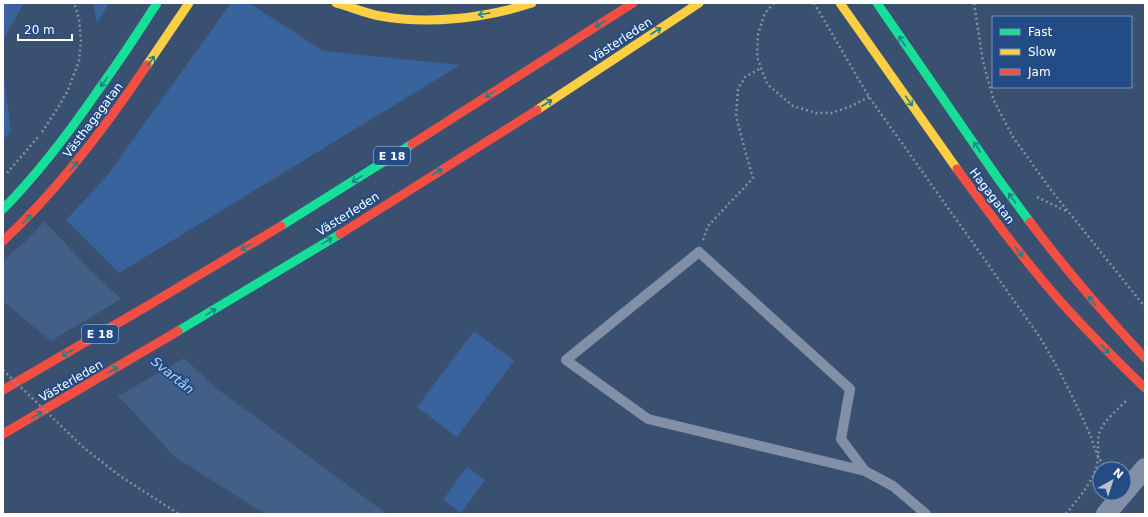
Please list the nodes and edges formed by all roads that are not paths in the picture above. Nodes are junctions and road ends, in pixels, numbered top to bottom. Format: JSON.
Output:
{"nodes":[{"id":1,"x":157,"y":3,"type":"edge"},
{"id":2,"x":189,"y":3,"type":"edge"},
{"id":3,"x":336,"y":3,"type":"edge"},
{"id":4,"x":532,"y":3,"type":"edge"},
{"id":5,"x":633,"y":3,"type":"edge"},
{"id":6,"x":699,"y":3,"type":"edge"},
{"id":7,"x":876,"y":3,"type":"edge"},
{"id":8,"x":841,"y":5,"type":"edge"},
{"id":9,"x":3,"y":209,"type":"edge"},
{"id":10,"x":3,"y":241,"type":"edge"},
{"id":11,"x":1145,"y":358,"type":"edge"},
{"id":12,"x":1143,"y":386,"type":"edge"},
{"id":13,"x":3,"y":390,"type":"edge"},
{"id":14,"x":3,"y":434,"type":"edge"},
{"id":15,"x":1145,"y":468,"type":"edge"},
{"id":16,"x":865,"y":471,"type":"junction"},
{"id":17,"x":926,"y":514,"type":"edge"},
{"id":18,"x":1106,"y":514,"type":"edge"}],
"edges":[{"from":1,"to":9,"type":"main road","name":"Västhagagatan","one_way":true},
{"from":10,"to":2,"type":"main road","name":"Västhagagatan","one_way":true},
{"from":4,"to":3,"type":"main road","one_way":true},
{"from":5,"to":13,"type":"main road","name":"Västerleden","number":"E 18","one_way":true},
{"from":14,"to":6,"type":"main road","name":"Västerleden","one_way":true},
{"from":11,"to":7,"type":"main road","name":"Hagagatan","one_way":true},
{"from":8,"to":12,"type":"main road","name":"Hagagatan","one_way":true},
{"from":15,"to":18,"type":"street"},
{"from":16,"to":16,"type":"lane"},
{"from":16,"to":17,"type":"lane"}]}
